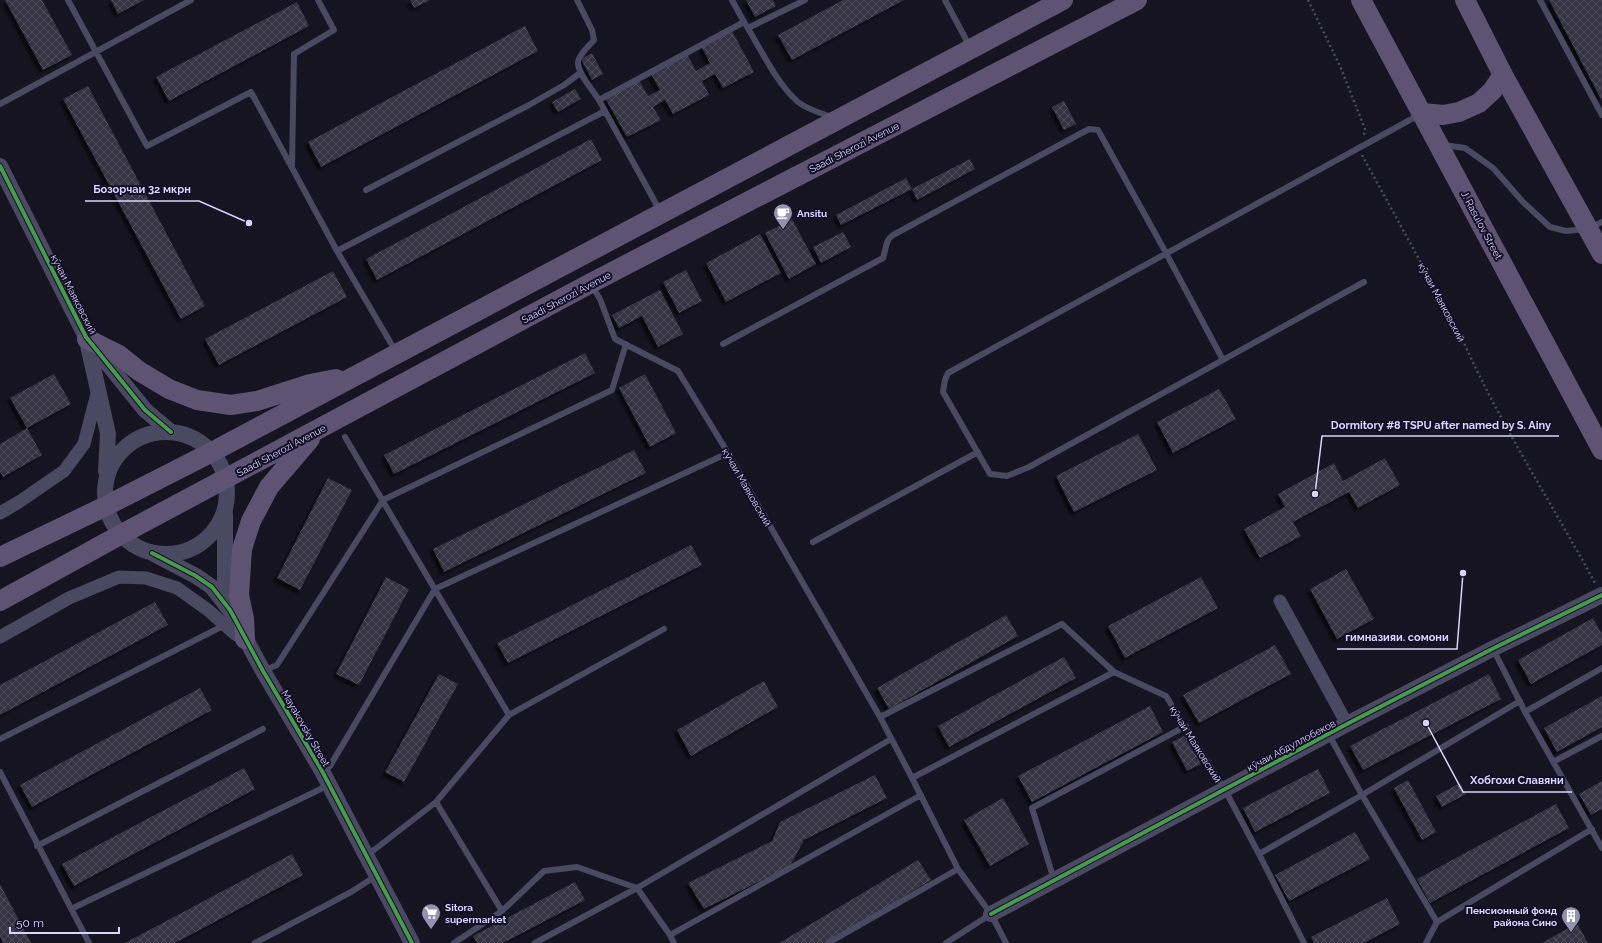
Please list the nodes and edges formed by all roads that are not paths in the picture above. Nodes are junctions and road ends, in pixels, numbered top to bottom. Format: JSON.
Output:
{"nodes":[{"id":1,"x":68,"y":0,"type":"edge"},
{"id":2,"x":191,"y":0,"type":"edge"},
{"id":3,"x":318,"y":0,"type":"edge"},
{"id":4,"x":577,"y":0,"type":"edge"},
{"id":5,"x":732,"y":0,"type":"edge"},
{"id":6,"x":805,"y":0,"type":"edge"},
{"id":7,"x":945,"y":0,"type":"edge"},
{"id":8,"x":1137,"y":0,"type":"edge"},
{"id":9,"x":1361,"y":0,"type":"edge"},
{"id":10,"x":1465,"y":0,"type":"edge"},
{"id":11,"x":1540,"y":0,"type":"edge"},
{"id":12,"x":1059,"y":1,"type":"edge"},
{"id":13,"x":744,"y":22,"type":"junction"},
{"id":14,"x":748,"y":28,"type":"junction"},
{"id":15,"x":971,"y":48,"type":"junction"},
{"id":16,"x":95,"y":52,"type":"junction"},
{"id":17,"x":580,"y":73,"type":"junction"},
{"id":18,"x":1503,"y":75,"type":"junction"},
{"id":19,"x":599,"y":100,"type":"junction"},
{"id":20,"x":0,"y":104,"type":"edge"},
{"id":21,"x":605,"y":111,"type":"junction"},
{"id":22,"x":1423,"y":113,"type":"junction"},
{"id":23,"x":1602,"y":115,"type":"edge"},
{"id":24,"x":838,"y":119,"type":"junction"},
{"id":25,"x":1439,"y":144,"type":"junction"},
{"id":26,"x":0,"y":166,"type":"edge"},
{"id":27,"x":292,"y":167,"type":"junction"},
{"id":28,"x":366,"y":190,"type":"dead end"},
{"id":29,"x":661,"y":212,"type":"junction"},
{"id":30,"x":1595,"y":225,"type":"edge"},
{"id":31,"x":337,"y":251,"type":"junction"},
{"id":32,"x":1166,"y":253,"type":"junction"},
{"id":33,"x":1602,"y":254,"type":"edge"},
{"id":34,"x":1364,"y":282,"type":"dead end"},
{"id":35,"x":591,"y":283,"type":"junction"},
{"id":36,"x":87,"y":338,"type":"junction"},
{"id":37,"x":626,"y":344,"type":"junction"},
{"id":38,"x":723,"y":344,"type":"dead end"},
{"id":39,"x":396,"y":353,"type":"junction"},
{"id":40,"x":1223,"y":360,"type":"junction"},
{"id":41,"x":354,"y":376,"type":"junction"},
{"id":42,"x":98,"y":390,"type":"junction"},
{"id":43,"x":316,"y":431,"type":"junction"},
{"id":44,"x":171,"y":432,"type":"junction"},
{"id":45,"x":345,"y":437,"type":"dead end"},
{"id":46,"x":1602,"y":450,"type":"edge"},
{"id":47,"x":212,"y":452,"type":"junction"},
{"id":48,"x":978,"y":452,"type":"junction"},
{"id":49,"x":728,"y":453,"type":"junction"},
{"id":50,"x":226,"y":479,"type":"junction"},
{"id":51,"x":105,"y":480,"type":"junction"},
{"id":52,"x":383,"y":500,"type":"junction"},
{"id":53,"x":106,"y":506,"type":"junction"},
{"id":54,"x":225,"y":511,"type":"junction"},
{"id":55,"x":0,"y":513,"type":"edge"},
{"id":56,"x":120,"y":535,"type":"junction"},
{"id":57,"x":813,"y":542,"type":"dead end"},
{"id":58,"x":152,"y":553,"type":"junction"},
{"id":59,"x":0,"y":557,"type":"edge"},
{"id":60,"x":435,"y":589,"type":"junction"},
{"id":61,"x":1602,"y":595,"type":"edge"},
{"id":62,"x":0,"y":600,"type":"edge"},
{"id":63,"x":1280,"y":601,"type":"dead end"},
{"id":64,"x":230,"y":618,"type":"junction"},
{"id":65,"x":664,"y":629,"type":"dead end"},
{"id":66,"x":0,"y":637,"type":"edge"},
{"id":67,"x":245,"y":639,"type":"junction"},
{"id":68,"x":1492,"y":648,"type":"junction"},
{"id":69,"x":1602,"y":668,"type":"edge"},
{"id":70,"x":263,"y":671,"type":"junction"},
{"id":71,"x":1114,"y":672,"type":"junction"},
{"id":72,"x":1520,"y":701,"type":"junction"},
{"id":73,"x":1525,"y":712,"type":"junction"},
{"id":74,"x":509,"y":715,"type":"junction"},
{"id":75,"x":880,"y":717,"type":"junction"},
{"id":76,"x":1347,"y":724,"type":"junction"},
{"id":77,"x":1186,"y":726,"type":"junction"},
{"id":78,"x":263,"y":729,"type":"dead end"},
{"id":79,"x":1329,"y":735,"type":"junction"},
{"id":80,"x":1602,"y":736,"type":"edge"},
{"id":81,"x":891,"y":738,"type":"junction"},
{"id":82,"x":0,"y":739,"type":"edge"},
{"id":83,"x":1553,"y":762,"type":"junction"},
{"id":84,"x":0,"y":772,"type":"edge"},
{"id":85,"x":325,"y":778,"type":"junction"},
{"id":86,"x":912,"y":778,"type":"junction"},
{"id":87,"x":1225,"y":790,"type":"junction"},
{"id":88,"x":921,"y":795,"type":"junction"},
{"id":89,"x":1362,"y":795,"type":"junction"},
{"id":90,"x":436,"y":802,"type":"junction"},
{"id":91,"x":1592,"y":828,"type":"junction"},
{"id":92,"x":37,"y":846,"type":"junction"},
{"id":93,"x":1602,"y":848,"type":"edge"},
{"id":94,"x":366,"y":854,"type":"junction"},
{"id":95,"x":1259,"y":854,"type":"junction"},
{"id":96,"x":958,"y":869,"type":"junction"},
{"id":97,"x":376,"y":876,"type":"junction"},
{"id":98,"x":1054,"y":881,"type":"junction"},
{"id":99,"x":637,"y":888,"type":"junction"},
{"id":100,"x":71,"y":909,"type":"junction"},
{"id":101,"x":502,"y":911,"type":"junction"},
{"id":102,"x":991,"y":914,"type":"junction"},
{"id":103,"x":1438,"y":922,"type":"junction"},
{"id":104,"x":670,"y":935,"type":"junction"},
{"id":105,"x":89,"y":943,"type":"edge"},
{"id":106,"x":255,"y":943,"type":"edge"},
{"id":107,"x":412,"y":943,"type":"edge"},
{"id":108,"x":454,"y":943,"type":"edge"},
{"id":109,"x":536,"y":943,"type":"edge"},
{"id":110,"x":674,"y":943,"type":"edge"},
{"id":111,"x":828,"y":943,"type":"edge"},
{"id":112,"x":946,"y":943,"type":"edge"},
{"id":113,"x":1006,"y":943,"type":"edge"},
{"id":114,"x":1304,"y":943,"type":"edge"},
{"id":115,"x":1426,"y":943,"type":"edge"}],
"edges":[{"from":1,"to":16,"type":"lane"},
{"from":2,"to":16,"type":"lane"},
{"from":3,"to":27,"type":"lane"},
{"from":4,"to":17,"type":"lane"},
{"from":5,"to":13,"type":"lane"},
{"from":6,"to":14,"type":"lane"},
{"from":7,"to":15,"type":"lane"},
{"from":8,"to":35,"type":"main road","name":"Saadi Sherozi Avenue"},
{"from":9,"to":22,"type":"main road","name":"J. Rasulov Street"},
{"from":10,"to":18,"type":"main road"},
{"from":11,"to":23,"type":"lane"},
{"from":12,"to":15,"type":"main road"},
{"from":13,"to":14,"type":"lane"},
{"from":13,"to":19,"type":"lane"},
{"from":14,"to":24,"type":"lane"},
{"from":15,"to":24,"type":"main road"},
{"from":16,"to":20,"type":"lane"},
{"from":16,"to":27,"type":"lane"},
{"from":17,"to":19,"type":"lane"},
{"from":17,"to":28,"type":"lane"},
{"from":18,"to":22,"type":"main road"},
{"from":18,"to":30,"type":"main road"},
{"from":19,"to":21,"type":"lane"},
{"from":21,"to":29,"type":"lane"},
{"from":21,"to":31,"type":"lane"},
{"from":22,"to":25,"type":"main road","name":"J. Rasulov Street"},
{"from":22,"to":32,"type":"lane"},
{"from":24,"to":29,"type":"main road"},
{"from":25,"to":30,"type":"lane"},
{"from":25,"to":46,"type":"main road","name":"J. Rasulov Street"},
{"from":26,"to":36,"type":"street","name":"кӯчаи Маяковский"},
{"from":27,"to":31,"type":"lane"},
{"from":29,"to":39,"type":"main road"},
{"from":30,"to":33,"type":"main road"},
{"from":31,"to":39,"type":"lane"},
{"from":32,"to":38,"type":"lane"},
{"from":32,"to":40,"type":"lane"},
{"from":32,"to":48,"type":"lane"},
{"from":34,"to":40,"type":"lane"},
{"from":35,"to":37,"type":"lane","name":"кӯчаи Маяковский"},
{"from":35,"to":43,"type":"main road","name":"Saadi Sherozi Avenue"},
{"from":36,"to":41,"type":"main road"},
{"from":36,"to":42,"type":"street","name":"кӯчаи Маяковский"},
{"from":36,"to":44,"type":"street","name":"кӯчаи Маяковский"},
{"from":37,"to":49,"type":"lane","name":"кӯчаи Маяковский"},
{"from":37,"to":52,"type":"lane"},
{"from":39,"to":41,"type":"main road"},
{"from":40,"to":48,"type":"lane"},
{"from":41,"to":47,"type":"main road"},
{"from":42,"to":51,"type":"street","name":"кӯчаи Маяковский"},
{"from":42,"to":55,"type":"street"},
{"from":43,"to":50,"type":"main road","name":"Saadi Sherozi Avenue"},
{"from":43,"to":67,"type":"main road"},
{"from":44,"to":47,"type":"street","name":"кӯчаи Маяковский"},
{"from":44,"to":51,"type":"street","name":"кӯчаи Маяковский"},
{"from":45,"to":52,"type":"lane"},
{"from":47,"to":50,"type":"street","name":"кӯчаи Маяковский"},
{"from":47,"to":53,"type":"main road"},
{"from":48,"to":57,"type":"lane"},
{"from":49,"to":60,"type":"lane"},
{"from":49,"to":75,"type":"lane","name":"кӯчаи Маяковский"},
{"from":50,"to":54,"type":"street","name":"кӯчаи Маяковский"},
{"from":50,"to":56,"type":"main road","name":"Saadi Sherozi Avenue"},
{"from":51,"to":53,"type":"street","name":"кӯчаи Маяковский"},
{"from":52,"to":60,"type":"lane"},
{"from":52,"to":70,"type":"lane"},
{"from":53,"to":56,"type":"street","name":"кӯчаи Маяковский"},
{"from":53,"to":59,"type":"main road"},
{"from":54,"to":58,"type":"street","name":"кӯчаи Маяковский"},
{"from":54,"to":64,"type":"street","name":"Mayakovsky Street"},
{"from":56,"to":58,"type":"street","name":"кӯчаи Маяковский"},
{"from":56,"to":62,"type":"main road","name":"Saadi Sherozi Avenue"},
{"from":58,"to":64,"type":"street","name":"Mayakovsky Street"},
{"from":60,"to":74,"type":"lane"},
{"from":60,"to":85,"type":"lane"},
{"from":61,"to":68,"type":"street","name":"кӯчаи Абдуллобеков"},
{"from":63,"to":76,"type":"street"},
{"from":64,"to":66,"type":"street"},
{"from":64,"to":67,"type":"street","name":"Mayakovsky Street"},
{"from":64,"to":82,"type":"lane"},
{"from":65,"to":74,"type":"lane"},
{"from":67,"to":70,"type":"street","name":"Mayakovsky Street"},
{"from":68,"to":72,"type":"lane"},
{"from":68,"to":76,"type":"street","name":"кӯчаи Абдуллобеков"},
{"from":69,"to":73,"type":"lane"},
{"from":70,"to":85,"type":"street","name":"Mayakovsky Street"},
{"from":71,"to":75,"type":"lane","name":"кӯчаи Маяковский"},
{"from":71,"to":77,"type":"lane","name":"кӯчаи Маяковский"},
{"from":71,"to":86,"type":"lane"},
{"from":72,"to":73,"type":"lane"},
{"from":72,"to":89,"type":"lane"},
{"from":73,"to":83,"type":"lane"},
{"from":74,"to":90,"type":"lane"},
{"from":75,"to":81,"type":"lane","name":"кӯчаи Маяковский"},
{"from":76,"to":79,"type":"street","name":"кӯчаи Абдуллобеков"},
{"from":77,"to":87,"type":"lane","name":"кӯчаи Маяковский"},
{"from":77,"to":98,"type":"lane"},
{"from":78,"to":92,"type":"lane"},
{"from":79,"to":87,"type":"street","name":"кӯчаи Абдуллобеков"},
{"from":79,"to":89,"type":"lane"},
{"from":80,"to":83,"type":"lane"},
{"from":81,"to":86,"type":"lane","name":"кӯчаи Маяковский"},
{"from":81,"to":99,"type":"lane"},
{"from":83,"to":91,"type":"lane"},
{"from":84,"to":92,"type":"lane"},
{"from":85,"to":94,"type":"street","name":"Mayakovsky Street"},
{"from":85,"to":100,"type":"lane"},
{"from":86,"to":88,"type":"lane","name":"кӯчаи Маяковский"},
{"from":87,"to":95,"type":"lane"},
{"from":87,"to":98,"type":"street","name":"кӯчаи Абдуллобеков"},
{"from":88,"to":96,"type":"lane","name":"кӯчаи Маяковский"},
{"from":88,"to":104,"type":"lane"},
{"from":89,"to":95,"type":"lane"},
{"from":89,"to":103,"type":"lane"},
{"from":90,"to":94,"type":"lane"},
{"from":90,"to":101,"type":"lane"},
{"from":91,"to":93,"type":"lane"},
{"from":91,"to":103,"type":"lane"},
{"from":92,"to":100,"type":"lane"},
{"from":94,"to":97,"type":"street","name":"Mayakovsky Street"},
{"from":95,"to":114,"type":"lane"},
{"from":96,"to":102,"type":"lane","name":"кӯчаи Маяковский"},
{"from":96,"to":111,"type":"lane"},
{"from":97,"to":106,"type":"lane"},
{"from":97,"to":107,"type":"street","name":"Mayakovsky Street"},
{"from":98,"to":102,"type":"street","name":"кӯчаи Абдуллобеков"},
{"from":99,"to":101,"type":"lane"},
{"from":99,"to":104,"type":"lane"},
{"from":99,"to":109,"type":"lane"},
{"from":100,"to":105,"type":"lane"},
{"from":101,"to":108,"type":"lane"},
{"from":102,"to":112,"type":"lane"},
{"from":102,"to":113,"type":"lane","name":"кӯчаи Маяковский"},
{"from":103,"to":115,"type":"lane"},
{"from":104,"to":110,"type":"lane"}]}
